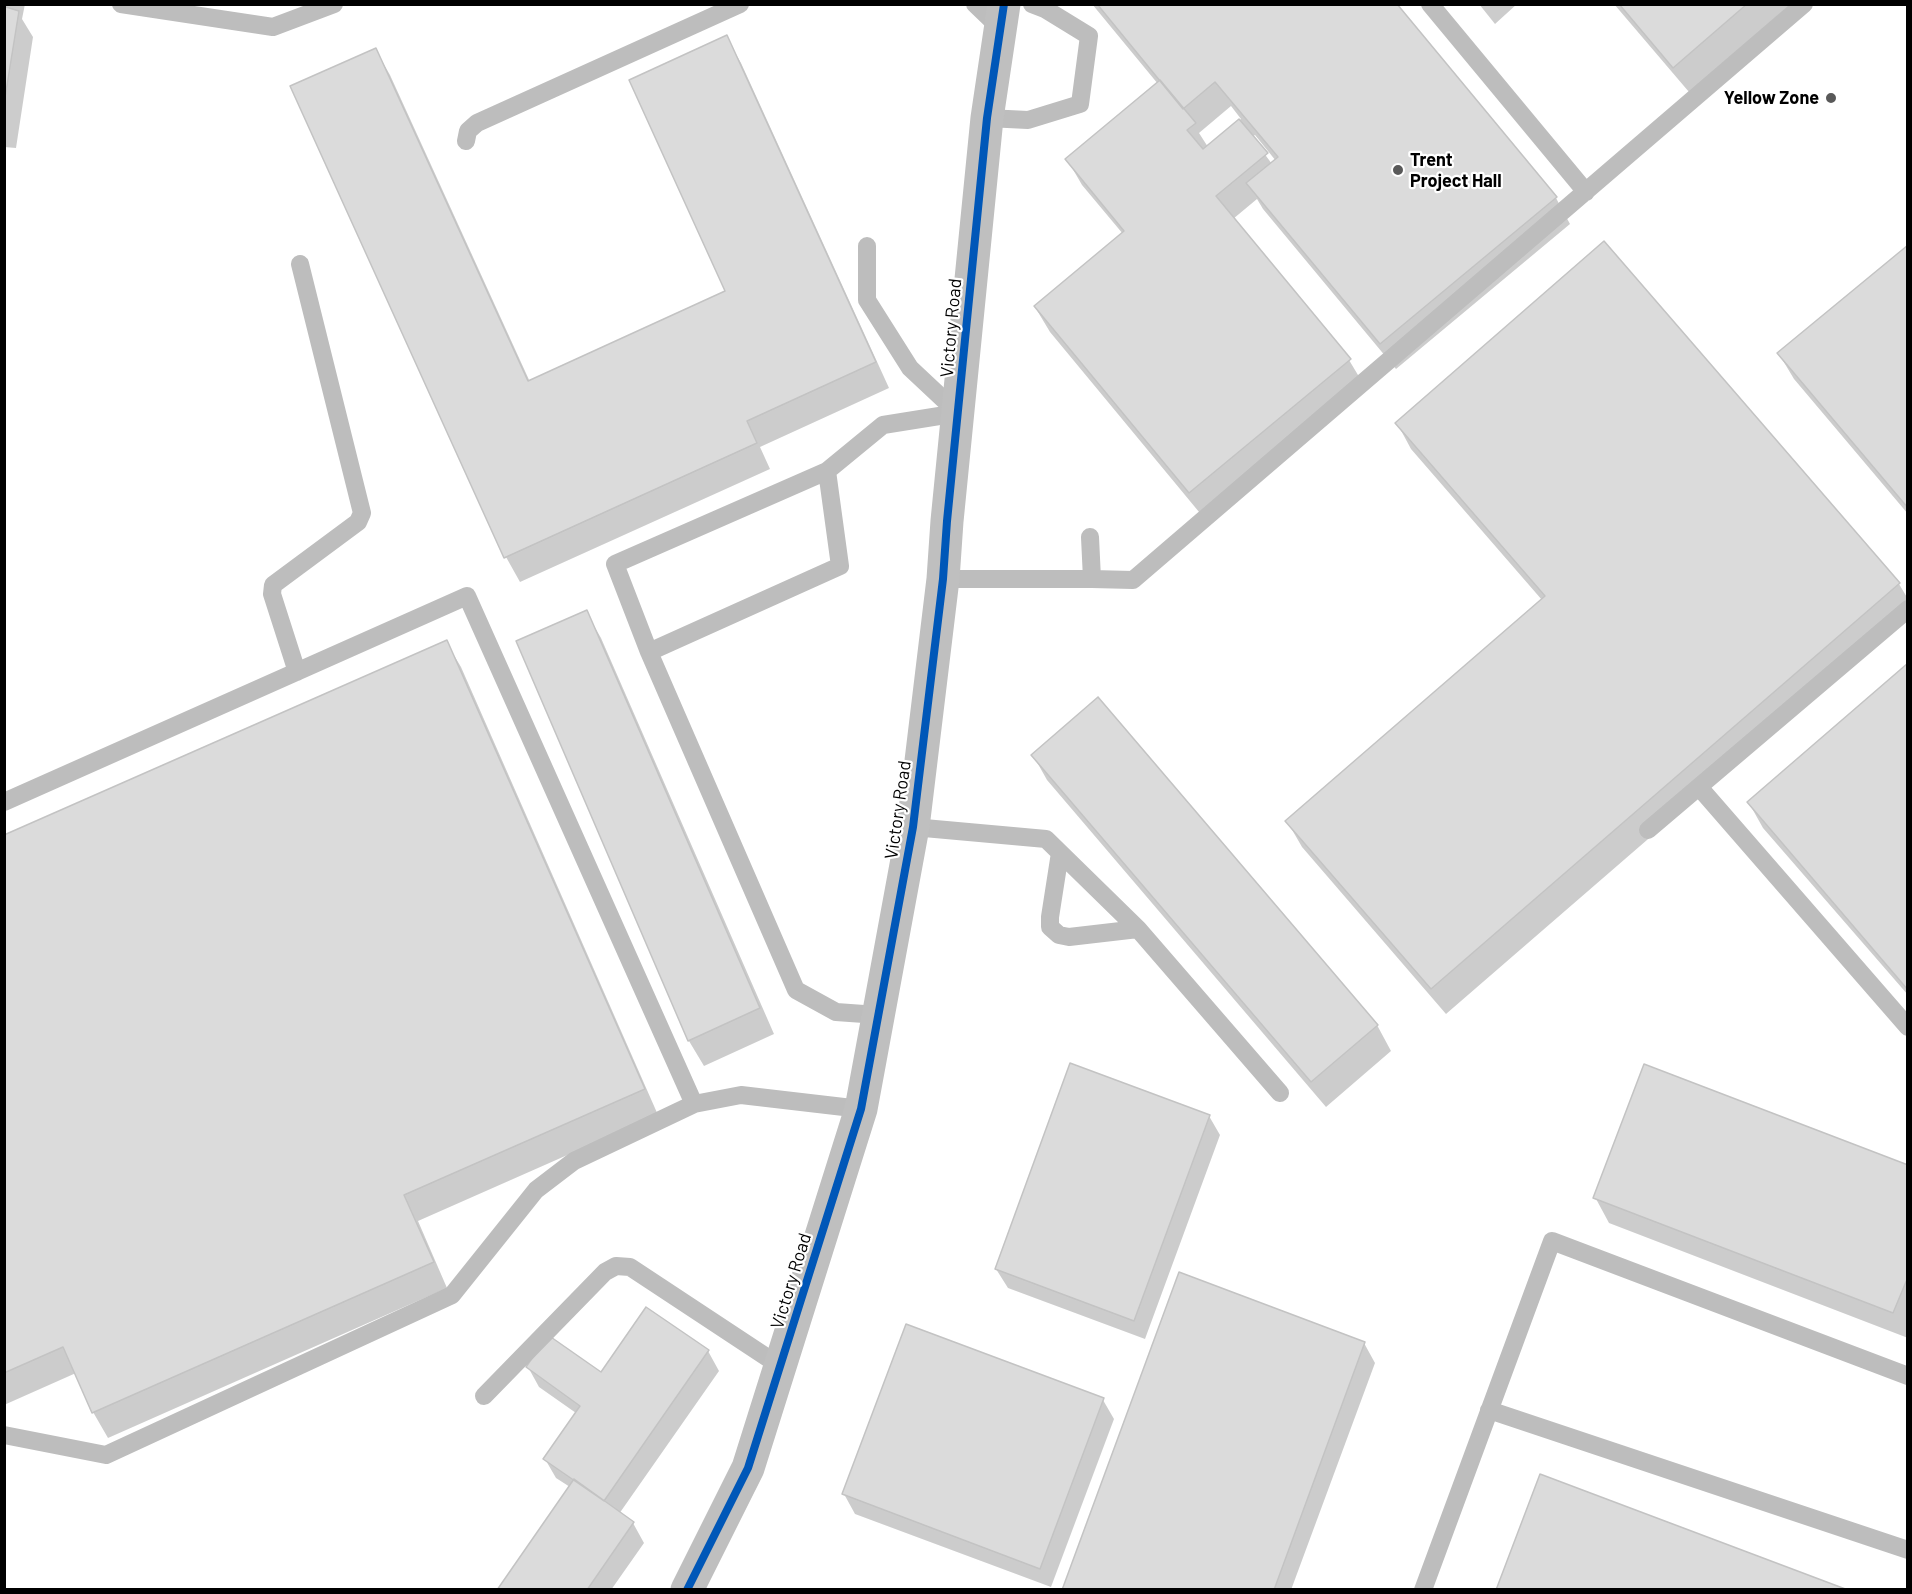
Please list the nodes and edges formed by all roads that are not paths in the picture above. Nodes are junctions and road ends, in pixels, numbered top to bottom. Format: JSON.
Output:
{"nodes":[{"id":1,"x":120,"y":4,"type":"edge"},
{"id":2,"x":334,"y":4,"type":"edge"},
{"id":3,"x":740,"y":4,"type":"edge"},
{"id":4,"x":975,"y":4,"type":"edge"},
{"id":5,"x":1032,"y":4,"type":"edge"},
{"id":6,"x":1430,"y":4,"type":"edge"},
{"id":7,"x":1804,"y":4,"type":"edge"},
{"id":8,"x":1002,"y":17,"type":"edge"},
{"id":9,"x":987,"y":118,"type":"junction"},
{"id":10,"x":466,"y":141,"type":"dead end"},
{"id":11,"x":1586,"y":192,"type":"junction"},
{"id":12,"x":867,"y":246,"type":"dead end"},
{"id":13,"x":300,"y":264,"type":"dead end"},
{"id":14,"x":958,"y":413,"type":"junction"},
{"id":15,"x":827,"y":471,"type":"junction"},
{"id":16,"x":1090,"y":537,"type":"dead end"},
{"id":17,"x":944,"y":579,"type":"junction"},
{"id":18,"x":1092,"y":579,"type":"junction"},
{"id":19,"x":1908,"y":609,"type":"edge"},
{"id":20,"x":649,"y":652,"type":"junction"},
{"id":21,"x":297,"y":672,"type":"junction"},
{"id":22,"x":1698,"y":787,"type":"junction"},
{"id":23,"x":4,"y":802,"type":"edge"},
{"id":24,"x":913,"y":827,"type":"junction"},
{"id":25,"x":1648,"y":830,"type":"dead end"},
{"id":26,"x":1060,"y":854,"type":"junction"},
{"id":27,"x":1138,"y":929,"type":"junction"},
{"id":28,"x":878,"y":1015,"type":"junction"},
{"id":29,"x":1908,"y":1027,"type":"edge"},
{"id":30,"x":1280,"y":1093,"type":"dead end"},
{"id":31,"x":694,"y":1104,"type":"junction"},
{"id":32,"x":861,"y":1109,"type":"junction"},
{"id":33,"x":780,"y":1366,"type":"junction"},
{"id":34,"x":1908,"y":1376,"type":"edge"},
{"id":35,"x":484,"y":1396,"type":"dead end"},
{"id":36,"x":1489,"y":1410,"type":"junction"},
{"id":37,"x":4,"y":1435,"type":"edge"},
{"id":38,"x":1908,"y":1550,"type":"edge"},
{"id":39,"x":687,"y":1590,"type":"edge"},
{"id":40,"x":1423,"y":1590,"type":"edge"}],
"edges":[{"from":1,"to":2,"type":"lane"},
{"from":3,"to":10,"type":"lane"},
{"from":4,"to":8,"type":"lane"},
{"from":5,"to":9,"type":"lane"},
{"from":6,"to":11,"type":"lane"},
{"from":7,"to":11,"type":"lane"},
{"from":8,"to":9,"type":"street","name":"Victory Road"},
{"from":9,"to":14,"type":"street","name":"Victory Road"},
{"from":11,"to":18,"type":"lane"},
{"from":12,"to":14,"type":"lane"},
{"from":13,"to":21,"type":"lane"},
{"from":14,"to":15,"type":"lane"},
{"from":14,"to":17,"type":"street","name":"Victory Road"},
{"from":15,"to":20,"type":"lane"},
{"from":15,"to":20,"type":"lane"},
{"from":16,"to":18,"type":"lane"},
{"from":17,"to":18,"type":"lane"},
{"from":17,"to":24,"type":"street","name":"Victory Road"},
{"from":19,"to":22,"type":"lane"},
{"from":20,"to":28,"type":"lane"},
{"from":21,"to":23,"type":"lane"},
{"from":21,"to":31,"type":"lane"},
{"from":22,"to":25,"type":"lane"},
{"from":22,"to":29,"type":"lane"},
{"from":24,"to":26,"type":"lane"},
{"from":24,"to":28,"type":"street","name":"Victory Road"},
{"from":26,"to":27,"type":"lane"},
{"from":26,"to":27,"type":"lane"},
{"from":27,"to":30,"type":"lane"},
{"from":28,"to":32,"type":"street","name":"Victory Road"},
{"from":31,"to":32,"type":"lane"},
{"from":31,"to":37,"type":"lane"},
{"from":32,"to":33,"type":"street","name":"Victory Road"},
{"from":33,"to":35,"type":"lane"},
{"from":33,"to":39,"type":"street","name":"Victory Road"},
{"from":34,"to":36,"type":"lane"},
{"from":36,"to":38,"type":"lane"},
{"from":36,"to":40,"type":"lane"}]}
